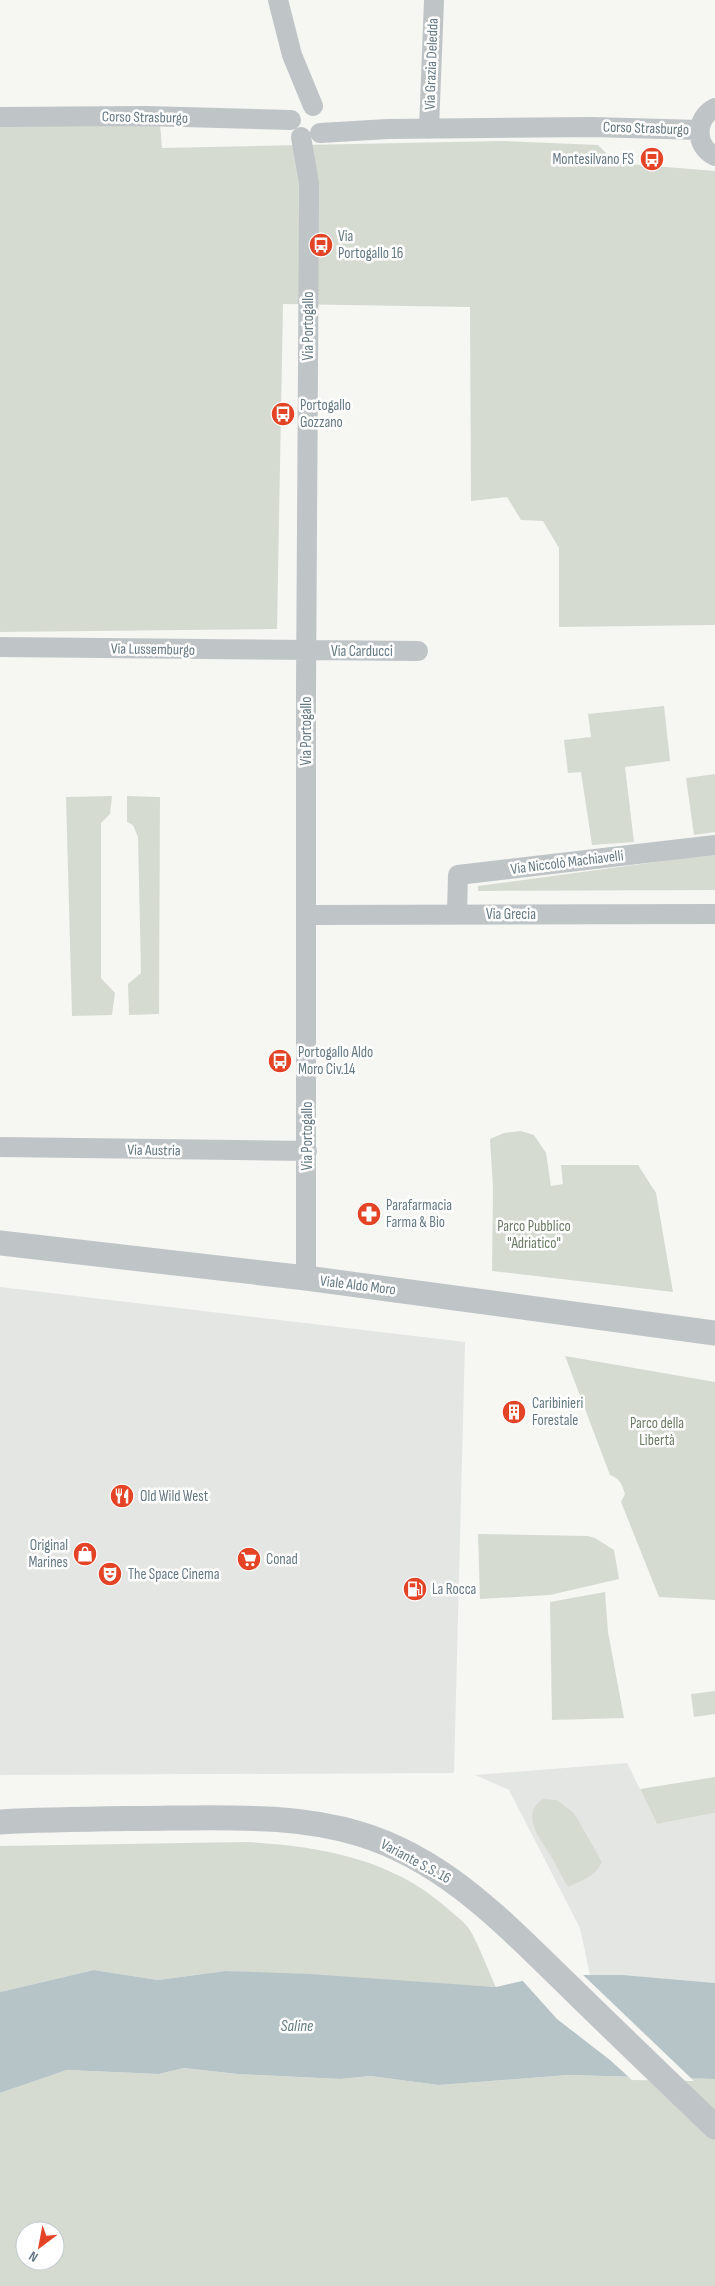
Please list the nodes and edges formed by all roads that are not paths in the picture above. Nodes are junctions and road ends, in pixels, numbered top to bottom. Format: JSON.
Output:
{"nodes":[{"id":1,"x":278,"y":0,"type":"edge"},
{"id":2,"x":434,"y":0,"type":"edge"},
{"id":3,"x":715,"y":108,"type":"edge"},
{"id":4,"x":0,"y":117,"type":"edge"},
{"id":5,"x":309,"y":122,"type":"junction"},
{"id":6,"x":429,"y":129,"type":"junction"},
{"id":7,"x":705,"y":143,"type":"edge"},
{"id":8,"x":0,"y":647,"type":"edge"},
{"id":9,"x":306,"y":651,"type":"junction"},
{"id":10,"x":418,"y":651,"type":"dead end"},
{"id":11,"x":715,"y":845,"type":"edge"},
{"id":12,"x":457,"y":914,"type":"junction"},
{"id":13,"x":715,"y":914,"type":"edge"},
{"id":14,"x":307,"y":915,"type":"junction"},
{"id":15,"x":0,"y":1147,"type":"edge"},
{"id":16,"x":307,"y":1151,"type":"junction"},
{"id":17,"x":0,"y":1243,"type":"edge"},
{"id":18,"x":306,"y":1278,"type":"junction"},
{"id":19,"x":715,"y":1332,"type":"edge"},
{"id":20,"x":7,"y":1820,"type":"edge"},
{"id":21,"x":715,"y":2127,"type":"edge"}],
"edges":[{"from":1,"to":5,"type":"street","name":"Via Portogallo"},
{"from":2,"to":6,"type":"street","name":"Via Grazia Deledda"},
{"from":3,"to":7,"type":"street"},
{"from":4,"to":5,"type":"street","name":"Corso Strasburgo"},
{"from":5,"to":6,"type":"street","name":"Corso Strasburgo"},
{"from":5,"to":9,"type":"street","name":"Via Portogallo"},
{"from":6,"to":7,"type":"street","name":"Corso Strasburgo"},
{"from":8,"to":9,"type":"street","name":"Via Lussemburgo"},
{"from":9,"to":10,"type":"street","name":"Via Carducci"},
{"from":9,"to":14,"type":"street","name":"Via Portogallo"},
{"from":11,"to":12,"type":"street","name":"Via Niccolò Machiavelli"},
{"from":12,"to":13,"type":"street","name":"Via Grecia"},
{"from":12,"to":14,"type":"street","name":"Via Grecia"},
{"from":14,"to":16,"type":"street","name":"Via Portogallo"},
{"from":15,"to":16,"type":"street","name":"Via Austria"},
{"from":16,"to":18,"type":"street","name":"Via Portogallo"},
{"from":17,"to":18,"type":"street","name":"Viale Aldo Moro"},
{"from":18,"to":19,"type":"street","name":"Viale Aldo Moro"},
{"from":20,"to":21,"type":"street","name":"Variante S.S. 16"}]}
